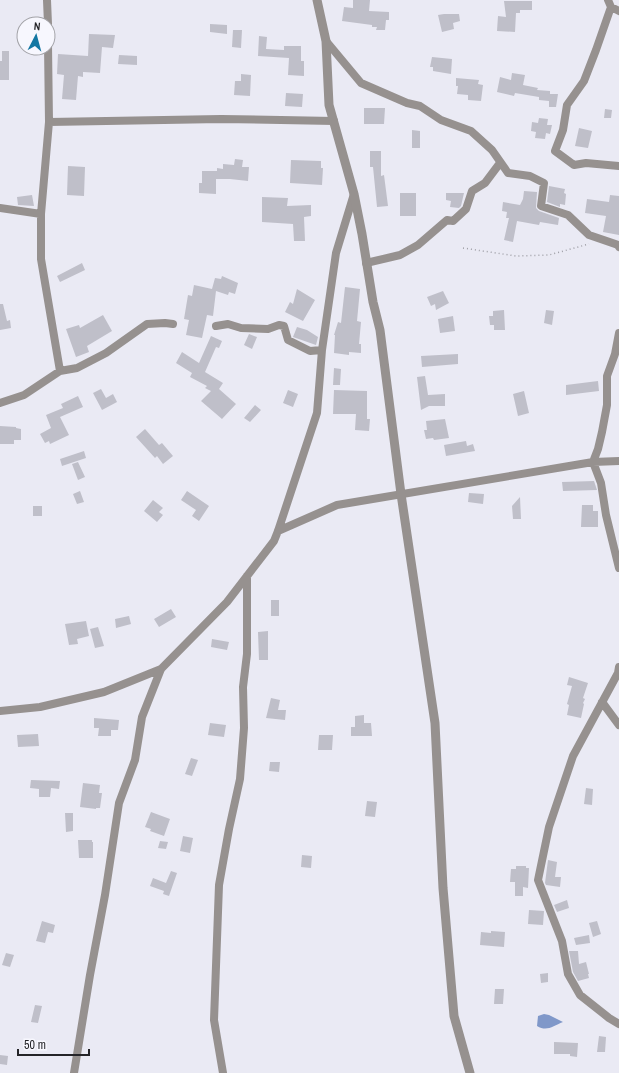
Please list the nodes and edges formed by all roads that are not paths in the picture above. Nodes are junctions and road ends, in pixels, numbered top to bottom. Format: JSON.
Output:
{"nodes":[{"id":1,"x":47,"y":0,"type":"edge"},
{"id":2,"x":317,"y":0,"type":"edge"},
{"id":3,"x":609,"y":4,"type":"edge"},
{"id":4,"x":619,"y":11,"type":"edge"},
{"id":5,"x":48,"y":16,"type":"edge"},
{"id":6,"x":326,"y":41,"type":"junction"},
{"id":7,"x":48,"y":56,"type":"edge"},
{"id":8,"x":334,"y":121,"type":"junction"},
{"id":9,"x":49,"y":122,"type":"junction"},
{"id":10,"x":500,"y":163,"type":"junction"},
{"id":11,"x":619,"y":166,"type":"edge"},
{"id":12,"x":354,"y":194,"type":"junction"},
{"id":13,"x":0,"y":208,"type":"edge"},
{"id":14,"x":41,"y":214,"type":"junction"},
{"id":15,"x":619,"y":247,"type":"edge"},
{"id":16,"x":366,"y":263,"type":"junction"},
{"id":17,"x":173,"y":324,"type":"dead end"},
{"id":18,"x":216,"y":326,"type":"dead end"},
{"id":19,"x":619,"y":333,"type":"edge"},
{"id":20,"x":322,"y":350,"type":"junction"},
{"id":21,"x":60,"y":371,"type":"junction"},
{"id":22,"x":0,"y":402,"type":"edge"},
{"id":23,"x":619,"y":461,"type":"edge"},
{"id":24,"x":593,"y":462,"type":"junction"},
{"id":25,"x":401,"y":494,"type":"junction"},
{"id":26,"x":278,"y":531,"type":"junction"},
{"id":27,"x":619,"y":568,"type":"edge"},
{"id":28,"x":247,"y":576,"type":"junction"},
{"id":29,"x":619,"y":668,"type":"edge"},
{"id":30,"x":162,"y":669,"type":"junction"},
{"id":31,"x":602,"y":702,"type":"junction"},
{"id":32,"x":0,"y":712,"type":"edge"},
{"id":33,"x":619,"y":725,"type":"edge"},
{"id":34,"x":619,"y":1024,"type":"edge"},
{"id":35,"x":74,"y":1073,"type":"edge"},
{"id":36,"x":223,"y":1073,"type":"edge"},
{"id":37,"x":470,"y":1073,"type":"edge"}],
"edges":[{"from":1,"to":5,"type":"street"},
{"from":2,"to":6,"type":"street"},
{"from":3,"to":4,"type":"street"},
{"from":3,"to":11,"type":"street"},
{"from":6,"to":8,"type":"street"},
{"from":6,"to":10,"type":"street"},
{"from":7,"to":9,"type":"street"},
{"from":8,"to":9,"type":"street"},
{"from":8,"to":12,"type":"street"},
{"from":9,"to":14,"type":"street"},
{"from":10,"to":15,"type":"street"},
{"from":10,"to":16,"type":"street"},
{"from":12,"to":16,"type":"street"},
{"from":12,"to":20,"type":"street"},
{"from":13,"to":14,"type":"street"},
{"from":14,"to":21,"type":"street"},
{"from":16,"to":25,"type":"street"},
{"from":17,"to":21,"type":"street"},
{"from":18,"to":20,"type":"street"},
{"from":19,"to":24,"type":"street"},
{"from":20,"to":26,"type":"street"},
{"from":21,"to":22,"type":"street"},
{"from":23,"to":24,"type":"street"},
{"from":24,"to":25,"type":"street"},
{"from":24,"to":27,"type":"street"},
{"from":25,"to":26,"type":"street"},
{"from":25,"to":37,"type":"street"},
{"from":26,"to":28,"type":"street"},
{"from":28,"to":30,"type":"street"},
{"from":28,"to":36,"type":"street"},
{"from":29,"to":31,"type":"street"},
{"from":30,"to":32,"type":"street"},
{"from":30,"to":35,"type":"street"},
{"from":31,"to":33,"type":"street"},
{"from":31,"to":34,"type":"street"}]}
